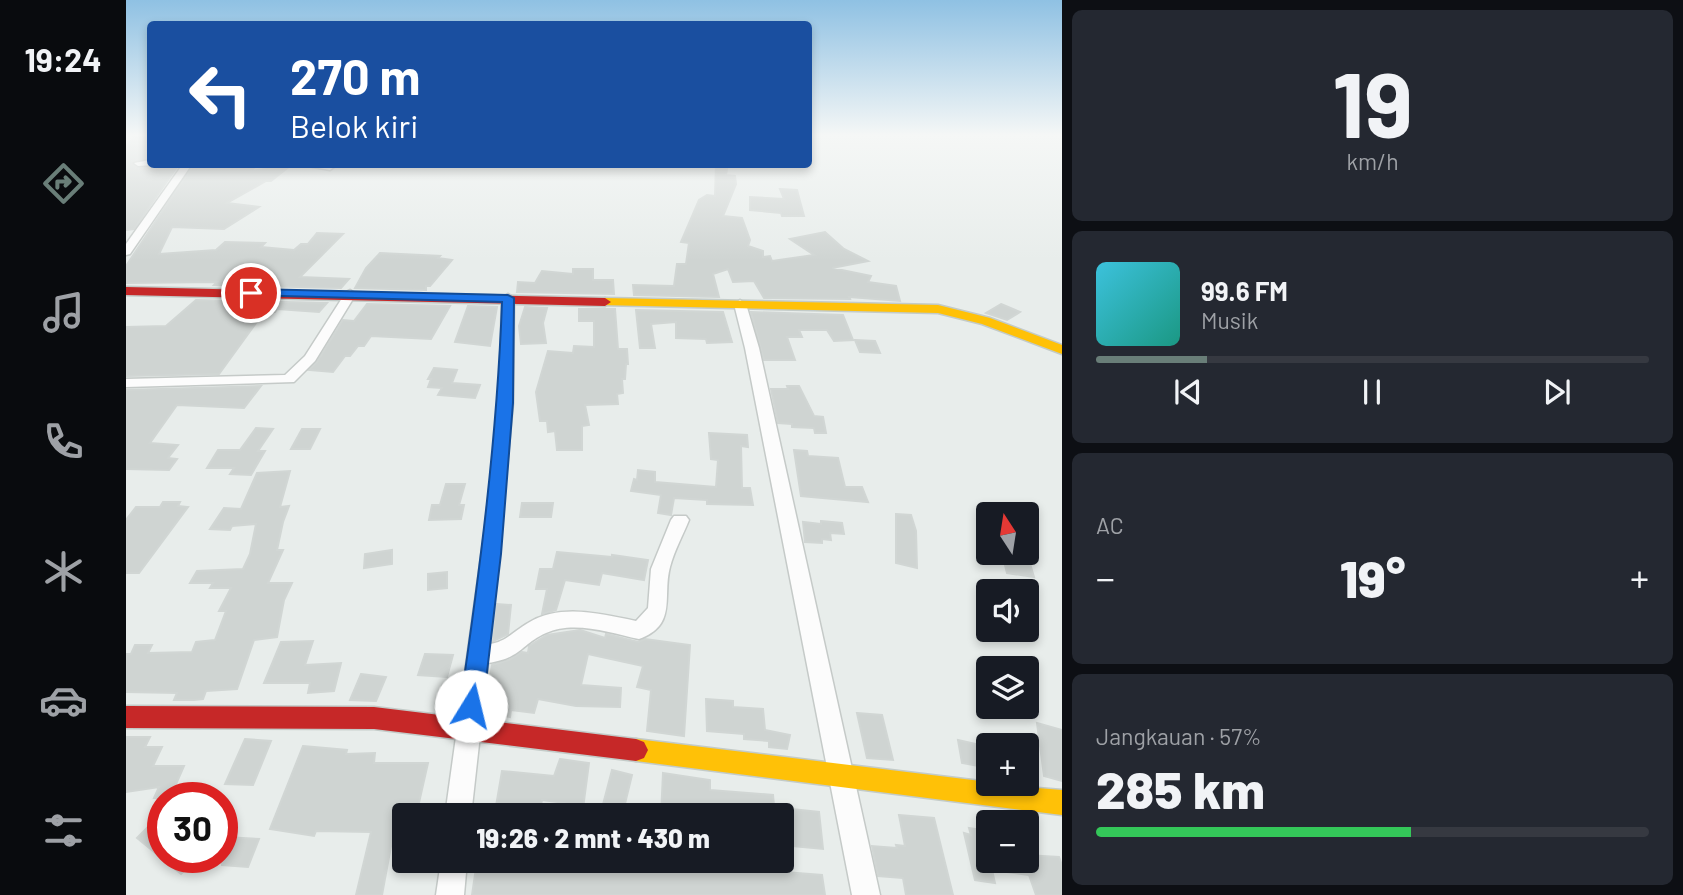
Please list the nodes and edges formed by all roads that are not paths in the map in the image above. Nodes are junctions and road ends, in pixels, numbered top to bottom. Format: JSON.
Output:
{"nodes":[{"id":1,"x":180,"y":176,"type":"edge"},
{"id":2,"x":126,"y":252,"type":"edge"},
{"id":3,"x":126,"y":291,"type":"edge"},
{"id":4,"x":350,"y":295,"type":"junction"},
{"id":5,"x":508,"y":298,"type":"junction"},
{"id":6,"x":740,"y":304,"type":"junction"},
{"id":7,"x":1062,"y":350,"type":"edge"},
{"id":8,"x":126,"y":383,"type":"edge"},
{"id":9,"x":680,"y":520,"type":"dead end"},
{"id":10,"x":479,"y":655,"type":"junction"},
{"id":11,"x":126,"y":717,"type":"edge"},
{"id":12,"x":467,"y":732,"type":"junction"},
{"id":13,"x":840,"y":776,"type":"junction"},
{"id":14,"x":459,"y":803,"type":"edge"},
{"id":15,"x":1062,"y":803,"type":"edge"},
{"id":16,"x":453,"y":873,"type":"edge"},
{"id":17,"x":450,"y":895,"type":"edge"},
{"id":18,"x":866,"y":895,"type":"edge"}],
"edges":[{"from":1,"to":2,"type":"street"},
{"from":3,"to":4,"type":"street"},
{"from":4,"to":5,"type":"street"},
{"from":4,"to":8,"type":"street"},
{"from":5,"to":6,"type":"street"},
{"from":5,"to":10,"type":"street"},
{"from":6,"to":7,"type":"street"},
{"from":6,"to":13,"type":"street"},
{"from":9,"to":10,"type":"street"},
{"from":10,"to":12,"type":"street"},
{"from":11,"to":12,"type":"street"},
{"from":12,"to":13,"type":"street"},
{"from":12,"to":14,"type":"street"},
{"from":13,"to":15,"type":"street"},
{"from":13,"to":18,"type":"street"},
{"from":16,"to":17,"type":"street"}]}
